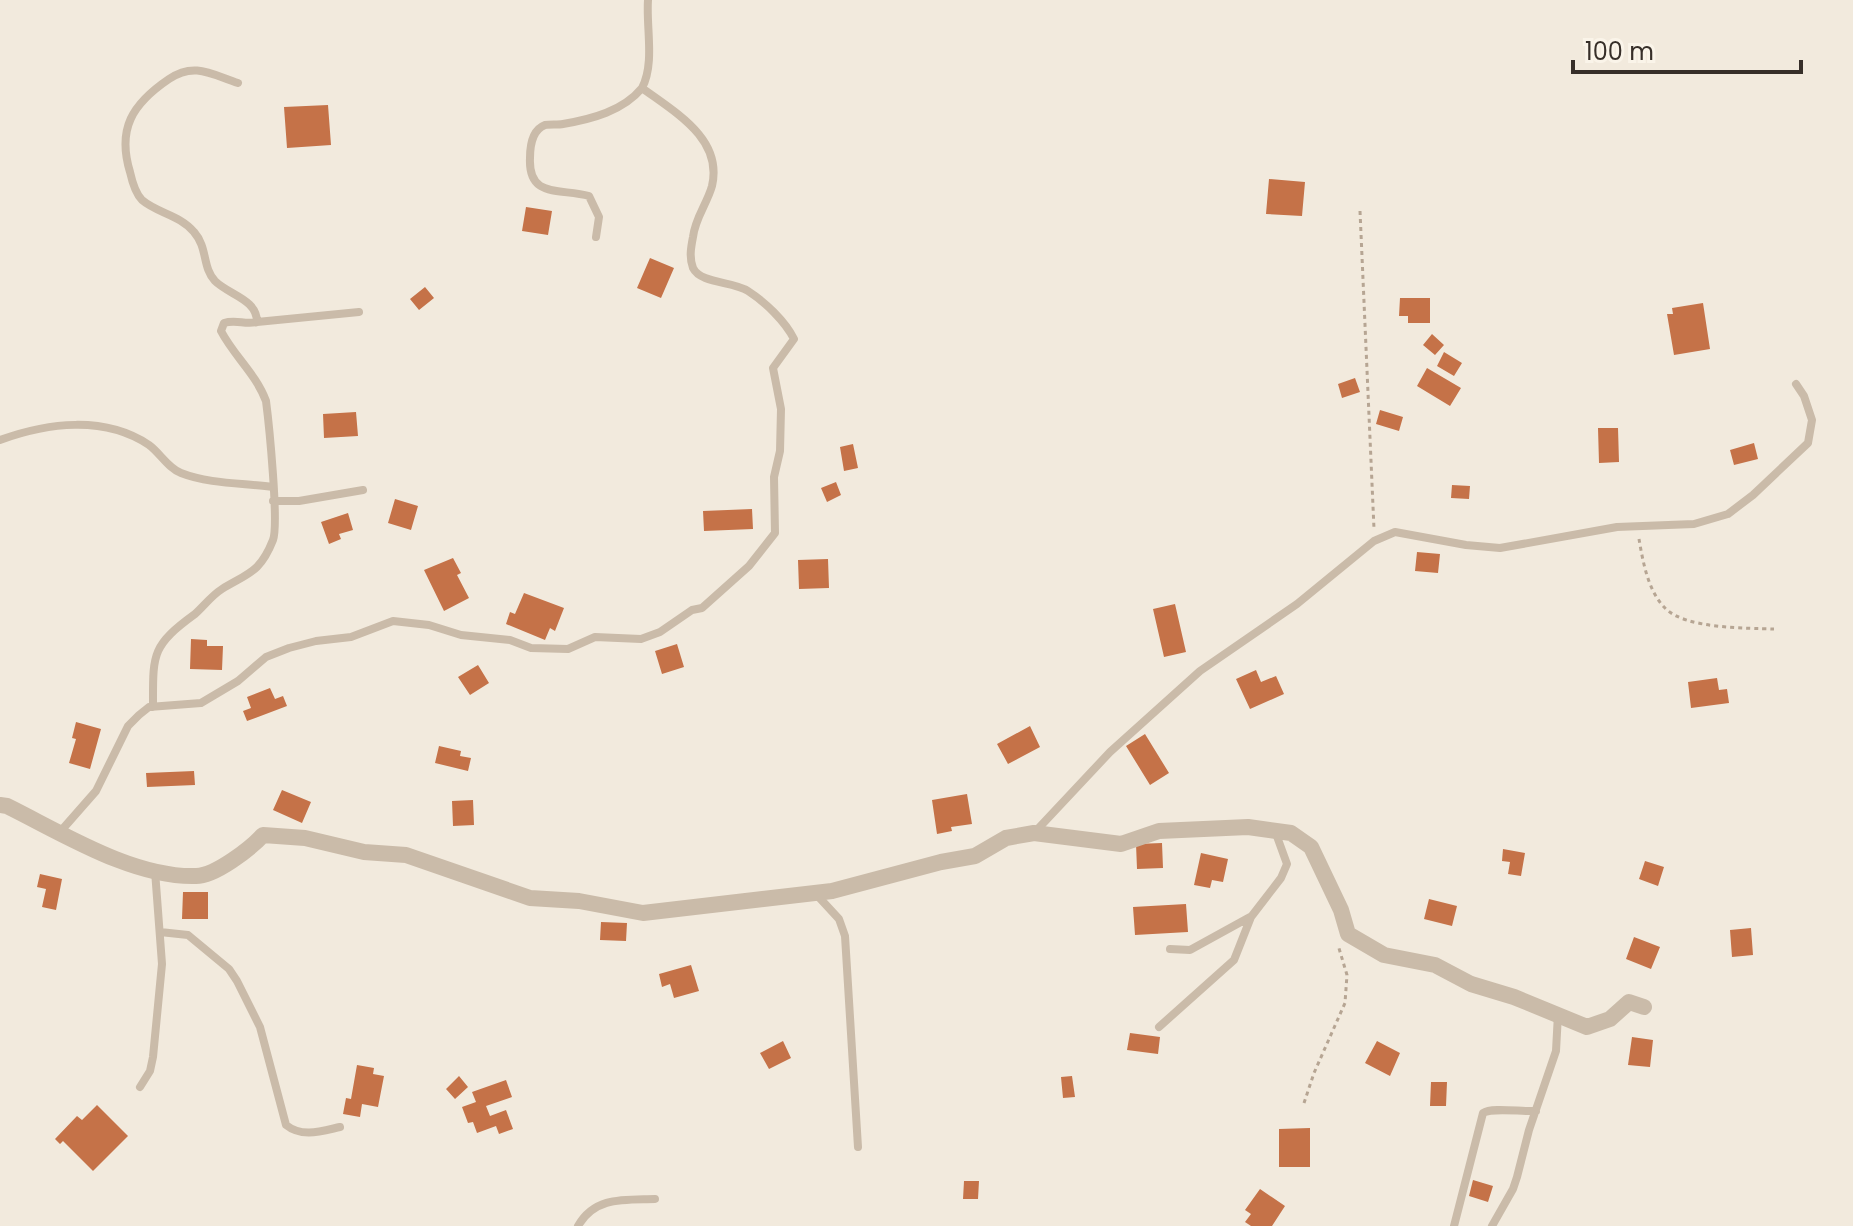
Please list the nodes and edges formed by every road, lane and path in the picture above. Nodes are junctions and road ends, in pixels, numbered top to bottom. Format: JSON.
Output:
{"nodes":[{"id":1,"x":648,"y":0,"type":"edge"},
{"id":2,"x":238,"y":83,"type":"dead end"},
{"id":3,"x":642,"y":88,"type":"junction"},
{"id":4,"x":1360,"y":211,"type":"dead end"},
{"id":5,"x":596,"y":237,"type":"dead end"},
{"id":6,"x":359,"y":312,"type":"dead end"},
{"id":7,"x":257,"y":322,"type":"junction"},
{"id":8,"x":1796,"y":384,"type":"dead end"},
{"id":9,"x":0,"y":440,"type":"edge"},
{"id":10,"x":273,"y":487,"type":"junction"},
{"id":11,"x":363,"y":490,"type":"dead end"},
{"id":12,"x":273,"y":501,"type":"junction"},
{"id":13,"x":1638,"y":527,"type":"junction"},
{"id":14,"x":1374,"y":541,"type":"junction"},
{"id":15,"x":1774,"y":629,"type":"dead end"},
{"id":16,"x":153,"y":707,"type":"junction"},
{"id":17,"x":0,"y":805,"type":"edge"},
{"id":18,"x":1275,"y":831,"type":"junction"},
{"id":19,"x":60,"y":832,"type":"junction"},
{"id":20,"x":1034,"y":833,"type":"junction"},
{"id":21,"x":155,"y":870,"type":"junction"},
{"id":22,"x":815,"y":893,"type":"junction"},
{"id":23,"x":1251,"y":917,"type":"junction"},
{"id":24,"x":160,"y":932,"type":"junction"},
{"id":25,"x":1337,"y":941,"type":"dead end"},
{"id":26,"x":1170,"y":949,"type":"dead end"},
{"id":27,"x":1644,"y":1007,"type":"dead end"},
{"id":28,"x":1558,"y":1014,"type":"junction"},
{"id":29,"x":1159,"y":1027,"type":"dead end"},
{"id":30,"x":140,"y":1087,"type":"dead end"},
{"id":31,"x":1304,"y":1103,"type":"dead end"},
{"id":32,"x":1536,"y":1111,"type":"junction"},
{"id":33,"x":340,"y":1127,"type":"dead end"},
{"id":34,"x":858,"y":1147,"type":"dead end"},
{"id":35,"x":655,"y":1199,"type":"dead end"},
{"id":36,"x":578,"y":1226,"type":"edge"},
{"id":37,"x":1454,"y":1226,"type":"edge"},
{"id":38,"x":1492,"y":1226,"type":"edge"}],
"edges":[{"from":1,"to":3,"type":"lane"},
{"from":2,"to":7,"type":"lane"},
{"from":3,"to":5,"type":"lane"},
{"from":3,"to":16,"type":"lane"},
{"from":4,"to":14,"type":"path"},
{"from":6,"to":7,"type":"lane"},
{"from":7,"to":10,"type":"lane"},
{"from":8,"to":13,"type":"lane"},
{"from":9,"to":10,"type":"lane"},
{"from":10,"to":12,"type":"lane"},
{"from":11,"to":12,"type":"lane"},
{"from":12,"to":16,"type":"lane"},
{"from":13,"to":14,"type":"lane"},
{"from":13,"to":15,"type":"path"},
{"from":14,"to":20,"type":"lane"},
{"from":16,"to":19,"type":"lane"},
{"from":17,"to":19,"type":"street"},
{"from":18,"to":20,"type":"street"},
{"from":18,"to":23,"type":"lane"},
{"from":18,"to":28,"type":"street"},
{"from":19,"to":21,"type":"street"},
{"from":20,"to":22,"type":"street"},
{"from":21,"to":22,"type":"street"},
{"from":21,"to":24,"type":"lane"},
{"from":22,"to":34,"type":"lane"},
{"from":23,"to":26,"type":"lane"},
{"from":23,"to":29,"type":"lane"},
{"from":24,"to":30,"type":"lane"},
{"from":24,"to":33,"type":"lane"},
{"from":25,"to":31,"type":"path"},
{"from":27,"to":28,"type":"street"},
{"from":28,"to":32,"type":"lane"},
{"from":32,"to":37,"type":"lane"},
{"from":32,"to":38,"type":"lane"},
{"from":35,"to":36,"type":"lane"}]}
